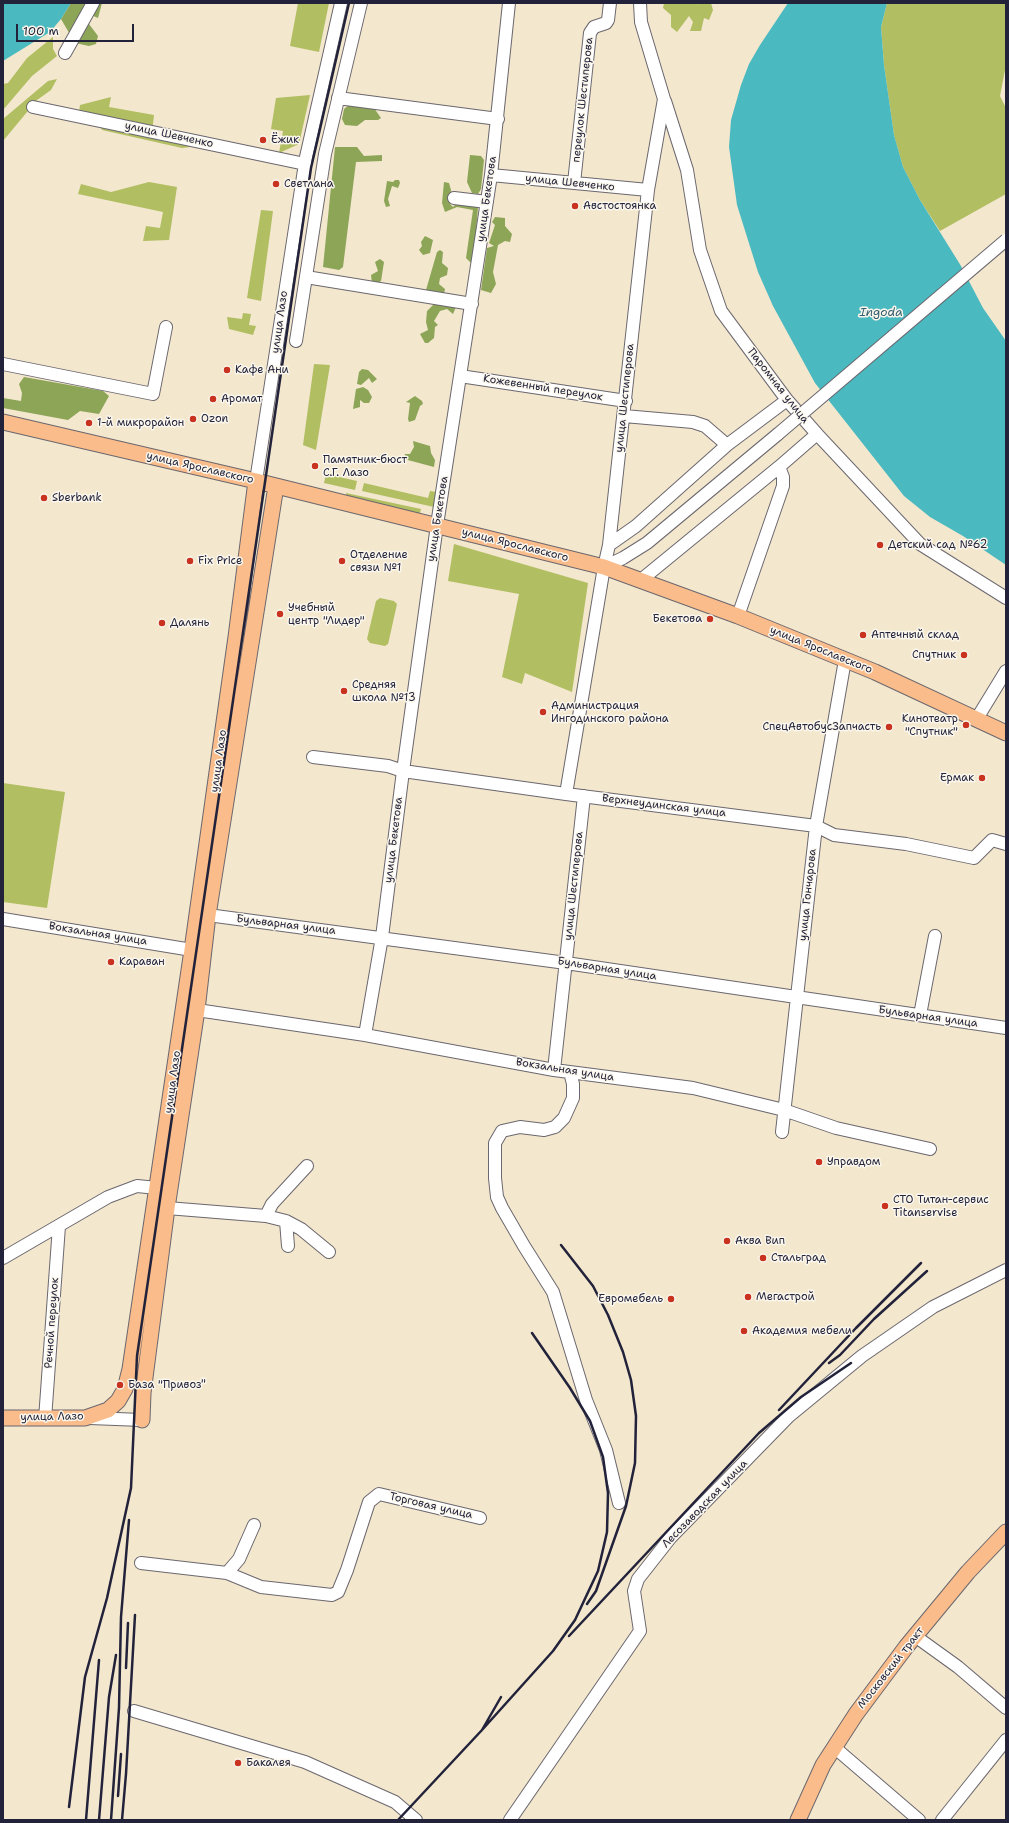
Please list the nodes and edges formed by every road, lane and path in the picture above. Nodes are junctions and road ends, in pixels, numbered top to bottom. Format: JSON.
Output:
{"nodes":[{"id":1,"x":92,"y":3,"type":"edge"},
{"id":2,"x":341,"y":3,"type":"edge"},
{"id":3,"x":361,"y":3,"type":"edge"},
{"id":4,"x":508,"y":3,"type":"edge"},
{"id":5,"x":610,"y":3,"type":"edge"},
{"id":6,"x":640,"y":3,"type":"edge"},
{"id":7,"x":65,"y":53,"type":"dead end"},
{"id":8,"x":338,"y":98,"type":"junction"},
{"id":9,"x":664,"y":99,"type":"junction"},
{"id":10,"x":33,"y":107,"type":"dead end"},
{"id":11,"x":498,"y":119,"type":"junction"},
{"id":12,"x":305,"y":164,"type":"junction"},
{"id":13,"x":491,"y":175,"type":"junction"},
{"id":14,"x":574,"y":183,"type":"junction"},
{"id":15,"x":648,"y":190,"type":"junction"},
{"id":16,"x":454,"y":198,"type":"dead end"},
{"id":17,"x":487,"y":202,"type":"junction"},
{"id":18,"x":1006,"y":240,"type":"edge"},
{"id":19,"x":306,"y":277,"type":"junction"},
{"id":20,"x":472,"y":304,"type":"junction"},
{"id":21,"x":166,"y":327,"type":"dead end"},
{"id":22,"x":296,"y":341,"type":"dead end"},
{"id":23,"x":3,"y":364,"type":"edge"},
{"id":24,"x":460,"y":376,"type":"junction"},
{"id":25,"x":787,"y":400,"type":"junction"},
{"id":26,"x":626,"y":401,"type":"junction"},
{"id":27,"x":624,"y":416,"type":"junction"},
{"id":28,"x":3,"y":422,"type":"edge"},
{"id":29,"x":817,"y":434,"type":"junction"},
{"id":30,"x":727,"y":445,"type":"junction"},
{"id":31,"x":778,"y":467,"type":"junction"},
{"id":32,"x":256,"y":481,"type":"junction"},
{"id":33,"x":276,"y":486,"type":"junction"},
{"id":34,"x":436,"y":525,"type":"junction"},
{"id":35,"x":609,"y":545,"type":"junction"},
{"id":36,"x":604,"y":567,"type":"junction"},
{"id":37,"x":641,"y":580,"type":"junction"},
{"id":38,"x":1006,"y":598,"type":"edge"},
{"id":39,"x":738,"y":616,"type":"junction"},
{"id":40,"x":845,"y":660,"type":"junction"},
{"id":41,"x":1006,"y":671,"type":"edge"},
{"id":42,"x":976,"y":720,"type":"junction"},
{"id":43,"x":1006,"y":733,"type":"edge"},
{"id":44,"x":313,"y":757,"type":"dead end"},
{"id":45,"x":402,"y":771,"type":"junction"},
{"id":46,"x":566,"y":794,"type":"junction"},
{"id":47,"x":584,"y":796,"type":"junction"},
{"id":48,"x":816,"y":826,"type":"junction"},
{"id":49,"x":1006,"y":844,"type":"edge"},
{"id":50,"x":208,"y":915,"type":"junction"},
{"id":51,"x":3,"y":919,"type":"edge"},
{"id":52,"x":934,"y":936,"type":"dead end"},
{"id":53,"x":382,"y":937,"type":"junction"},
{"id":54,"x":192,"y":950,"type":"junction"},
{"id":55,"x":566,"y":963,"type":"junction"},
{"id":56,"x":796,"y":998,"type":"junction"},
{"id":57,"x":197,"y":1010,"type":"junction"},
{"id":58,"x":920,"y":1015,"type":"junction"},
{"id":59,"x":1006,"y":1028,"type":"edge"},
{"id":60,"x":365,"y":1035,"type":"junction"},
{"id":61,"x":554,"y":1070,"type":"junction"},
{"id":62,"x":570,"y":1072,"type":"junction"},
{"id":63,"x":784,"y":1110,"type":"junction"},
{"id":64,"x":782,"y":1132,"type":"dead end"},
{"id":65,"x":930,"y":1149,"type":"dead end"},
{"id":66,"x":307,"y":1166,"type":"dead end"},
{"id":67,"x":157,"y":1188,"type":"junction"},
{"id":68,"x":167,"y":1208,"type":"junction"},
{"id":69,"x":266,"y":1216,"type":"junction"},
{"id":70,"x":286,"y":1221,"type":"junction"},
{"id":71,"x":59,"y":1226,"type":"junction"},
{"id":72,"x":288,"y":1246,"type":"dead end"},
{"id":73,"x":328,"y":1252,"type":"dead end"},
{"id":74,"x":3,"y":1258,"type":"edge"},
{"id":75,"x":1006,"y":1270,"type":"edge"},
{"id":76,"x":3,"y":1418,"type":"edge"},
{"id":77,"x":85,"y":1418,"type":"junction"},
{"id":78,"x":45,"y":1419,"type":"junction"},
{"id":79,"x":142,"y":1420,"type":"joint"},
{"id":80,"x":619,"y":1503,"type":"dead end"},
{"id":81,"x":480,"y":1518,"type":"dead end"},
{"id":82,"x":254,"y":1525,"type":"dead end"},
{"id":83,"x":1006,"y":1532,"type":"edge"},
{"id":84,"x":141,"y":1563,"type":"dead end"},
{"id":85,"x":227,"y":1573,"type":"junction"},
{"id":86,"x":915,"y":1636,"type":"junction"},
{"id":87,"x":1006,"y":1708,"type":"edge"},
{"id":88,"x":134,"y":1711,"type":"dead end"},
{"id":89,"x":1006,"y":1740,"type":"edge"},
{"id":90,"x":834,"y":1747,"type":"junction"},
{"id":91,"x":416,"y":1820,"type":"edge"},
{"id":92,"x":510,"y":1820,"type":"edge"},
{"id":93,"x":798,"y":1820,"type":"edge"},
{"id":94,"x":919,"y":1820,"type":"edge"},
{"id":95,"x":942,"y":1820,"type":"edge"}],
"edges":[{"from":1,"to":7,"type":"street"},
{"from":2,"to":12,"type":"street","name":"улица Лазо"},
{"from":3,"to":8,"type":"street"},
{"from":4,"to":11,"type":"street","name":"улица Бекетова"},
{"from":5,"to":14,"type":"street","name":"переулок Шестиперова"},
{"from":6,"to":9,"type":"street","name":"улица Шестиперова"},
{"from":8,"to":11,"type":"street"},
{"from":8,"to":19,"type":"street"},
{"from":9,"to":15,"type":"street","name":"улица Шестиперова"},
{"from":9,"to":25,"type":"street","name":"Паромная улица"},
{"from":10,"to":12,"type":"street","name":"улица Шевченко"},
{"from":11,"to":13,"type":"street","name":"улица Бекетова"},
{"from":12,"to":32,"type":"street","name":"улица Лазо"},
{"from":13,"to":14,"type":"street","name":"улица Шевченко"},
{"from":13,"to":17,"type":"street","name":"улица Бекетова"},
{"from":14,"to":15,"type":"street","name":"улица Шевченко"},
{"from":15,"to":26,"type":"street","name":"улица Шестиперова"},
{"from":16,"to":17,"type":"street"},
{"from":17,"to":20,"type":"street","name":"улица Бекетова"},
{"from":18,"to":36,"type":"street","bridge":true},
{"from":19,"to":20,"type":"street"},
{"from":19,"to":22,"type":"street"},
{"from":20,"to":24,"type":"street","name":"улица Бекетова"},
{"from":21,"to":23,"type":"street"},
{"from":24,"to":26,"type":"street","name":"Кожевенный переулок"},
{"from":24,"to":34,"type":"street","name":"улица Бекетова"},
{"from":25,"to":29,"type":"street","name":"Паромная улица"},
{"from":25,"to":30,"type":"street"},
{"from":26,"to":27,"type":"street","name":"улица Шестиперова"},
{"from":27,"to":30,"type":"street"},
{"from":27,"to":35,"type":"street","name":"улица Шестиперова"},
{"from":28,"to":32,"type":"main road","name":"улица Ярославского"},
{"from":29,"to":31,"type":"street"},
{"from":29,"to":38,"type":"street","name":"Паромная улица"},
{"from":30,"to":35,"type":"street"},
{"from":31,"to":37,"type":"street"},
{"from":31,"to":39,"type":"street"},
{"from":32,"to":33,"type":"main road","name":"улица Ярославского"},
{"from":32,"to":54,"type":"main road","name":"улица Лазо"},
{"from":33,"to":34,"type":"main road","name":"улица Ярославского"},
{"from":33,"to":50,"type":"main road","name":"улица Лазо"},
{"from":34,"to":36,"type":"main road","name":"улица Ярославского"},
{"from":34,"to":45,"type":"street","name":"улица Бекетова"},
{"from":35,"to":36,"type":"street","name":"улица Шестиперова"},
{"from":36,"to":37,"type":"main road","name":"улица Ярославского"},
{"from":36,"to":46,"type":"street","name":"улица Шестиперова"},
{"from":37,"to":39,"type":"main road","name":"улица Ярославского"},
{"from":39,"to":40,"type":"main road","name":"улица Ярославского"},
{"from":40,"to":42,"type":"main road","name":"улица Ярославского"},
{"from":40,"to":48,"type":"street","name":"улица Гончарова"},
{"from":41,"to":42,"type":"street"},
{"from":42,"to":43,"type":"main road","name":"улица Ярославского"},
{"from":44,"to":45,"type":"street","name":"Верхнеудинская улица"},
{"from":45,"to":46,"type":"street","name":"Верхнеудинская улица"},
{"from":45,"to":53,"type":"street","name":"улица Бекетова"},
{"from":46,"to":47,"type":"street","name":"Верхнеудинская улица"},
{"from":47,"to":48,"type":"street","name":"Верхнеудинская улица"},
{"from":47,"to":55,"type":"street","name":"улица Шестиперова"},
{"from":48,"to":49,"type":"street","name":"Верхнеудинская улица"},
{"from":48,"to":56,"type":"street","name":"улица Гончарова"},
{"from":50,"to":53,"type":"street","name":"Бульварная улица"},
{"from":50,"to":57,"type":"main road","name":"улица Лазо"},
{"from":51,"to":54,"type":"street","name":"Вокзальная улица"},
{"from":52,"to":58,"type":"street"},
{"from":53,"to":55,"type":"street","name":"Бульварная улица"},
{"from":53,"to":60,"type":"street","name":"улица Бекетова"},
{"from":54,"to":67,"type":"main road","name":"улица Лазо"},
{"from":55,"to":56,"type":"street","name":"Бульварная улица"},
{"from":55,"to":61,"type":"street","name":"улица Шестиперова"},
{"from":56,"to":58,"type":"street","name":"Бульварная улица"},
{"from":56,"to":63,"type":"street","name":"улица Гончарова"},
{"from":57,"to":60,"type":"street","name":"Вокзальная улица"},
{"from":57,"to":68,"type":"main road","name":"улица Лазо"},
{"from":58,"to":59,"type":"street","name":"Бульварная улица"},
{"from":60,"to":61,"type":"street","name":"Вокзальная улица"},
{"from":61,"to":62,"type":"street","name":"Вокзальная улица"},
{"from":62,"to":63,"type":"street","name":"Вокзальная улица"},
{"from":62,"to":80,"type":"street"},
{"from":63,"to":64,"type":"street","name":"улица Гончарова"},
{"from":63,"to":65,"type":"street","name":"Вокзальная улица"},
{"from":66,"to":69,"type":"street"},
{"from":67,"to":71,"type":"street"},
{"from":67,"to":77,"type":"main road","name":"улица Лазо"},
{"from":68,"to":69,"type":"street"},
{"from":68,"to":79,"type":"main road","name":"улица Лазо"},
{"from":69,"to":70,"type":"street"},
{"from":70,"to":72,"type":"street"},
{"from":70,"to":73,"type":"street"},
{"from":71,"to":74,"type":"street"},
{"from":71,"to":78,"type":"street","name":"Речной переулок"},
{"from":75,"to":92,"type":"street","name":"Лесозаводская улица"},
{"from":76,"to":78,"type":"main road","name":"улица Лазо"},
{"from":77,"to":78,"type":"main road","name":"улица Лазо"},
{"from":77,"to":79,"type":"street"},
{"from":81,"to":85,"type":"street","name":"Торговая улица"},
{"from":82,"to":85,"type":"street"},
{"from":83,"to":86,"type":"main road","name":"Московский тракт"},
{"from":84,"to":85,"type":"street","name":"Торговая улица"},
{"from":86,"to":87,"type":"street"},
{"from":86,"to":90,"type":"main road","name":"Московский тракт"},
{"from":88,"to":91,"type":"street"},
{"from":89,"to":95,"type":"street"},
{"from":90,"to":93,"type":"main road","name":"Московский тракт"},
{"from":90,"to":94,"type":"street"}]}
